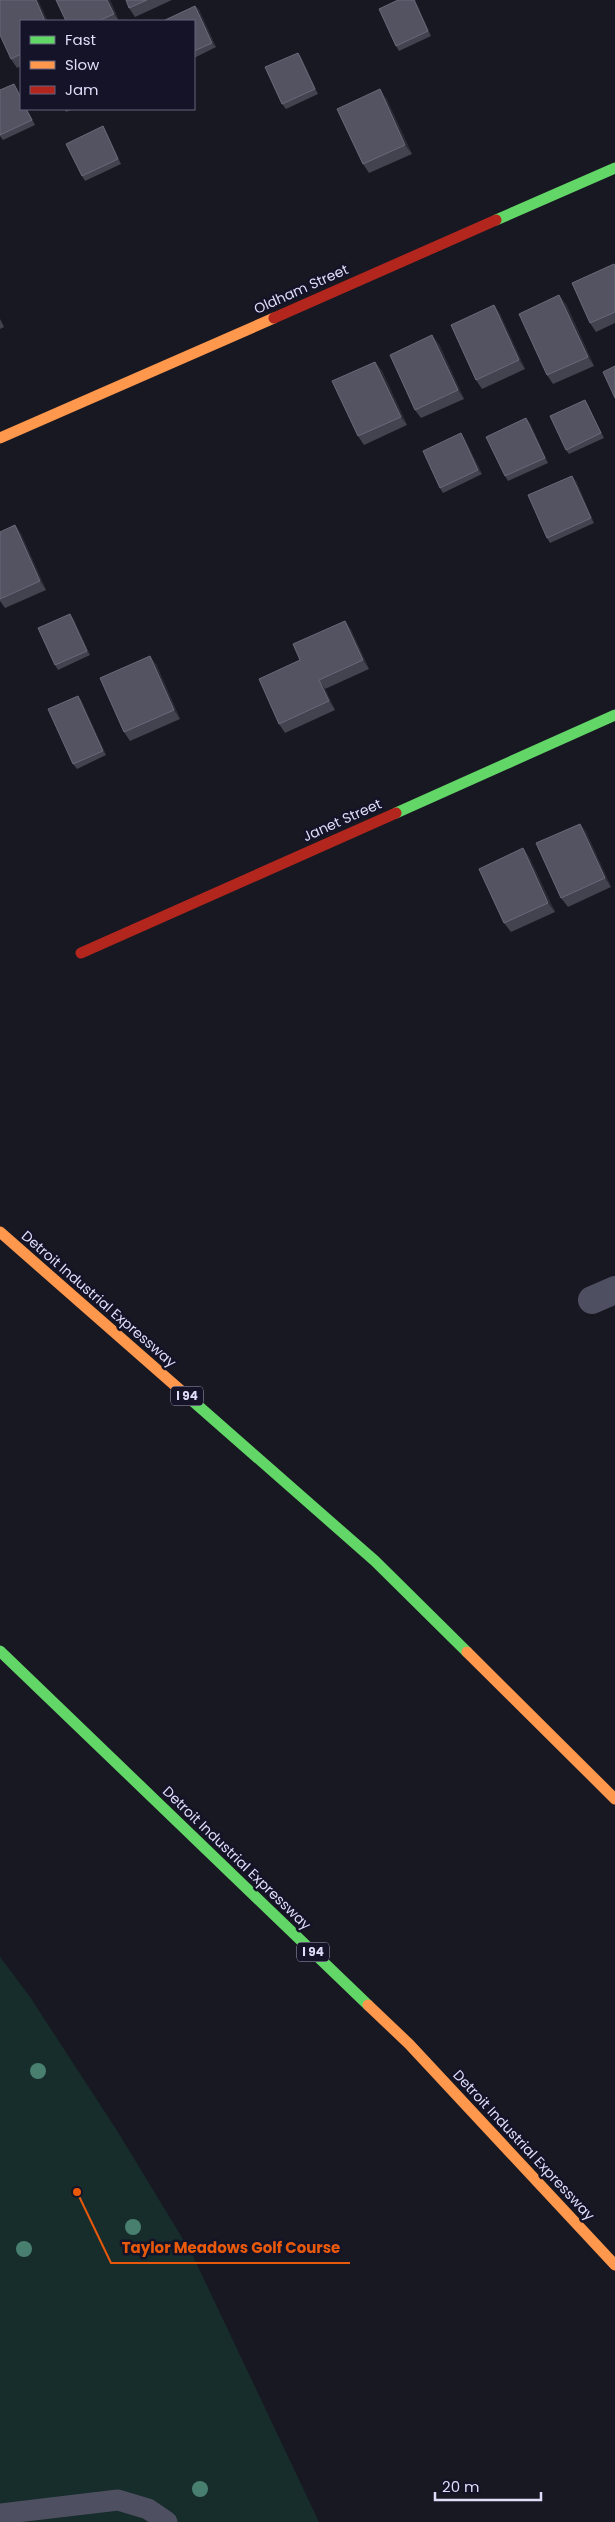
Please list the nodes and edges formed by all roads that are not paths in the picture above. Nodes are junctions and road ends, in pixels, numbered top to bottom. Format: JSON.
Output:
{"nodes":[{"id":1,"x":615,"y":168,"type":"edge"},
{"id":2,"x":0,"y":438,"type":"edge"},
{"id":3,"x":615,"y":715,"type":"edge"},
{"id":4,"x":81,"y":952,"type":"dead end"},
{"id":5,"x":0,"y":1232,"type":"edge"},
{"id":6,"x":0,"y":1651,"type":"edge"},
{"id":7,"x":615,"y":1799,"type":"edge"},
{"id":8,"x":615,"y":2265,"type":"edge"},
{"id":9,"x":0,"y":2514,"type":"edge"},
{"id":10,"x":167,"y":2522,"type":"edge"}],
"edges":[{"from":1,"to":2,"type":"main road","name":"Oldham Street"},
{"from":3,"to":4,"type":"main road","name":"Janet Street"},
{"from":5,"to":7,"type":"main road","name":"Detroit Industrial Expressway","number":"I 94"},
{"from":6,"to":8,"type":"main road","name":"Detroit Industrial Expressway","number":"I 94"},
{"from":9,"to":10,"type":"lane"}]}
